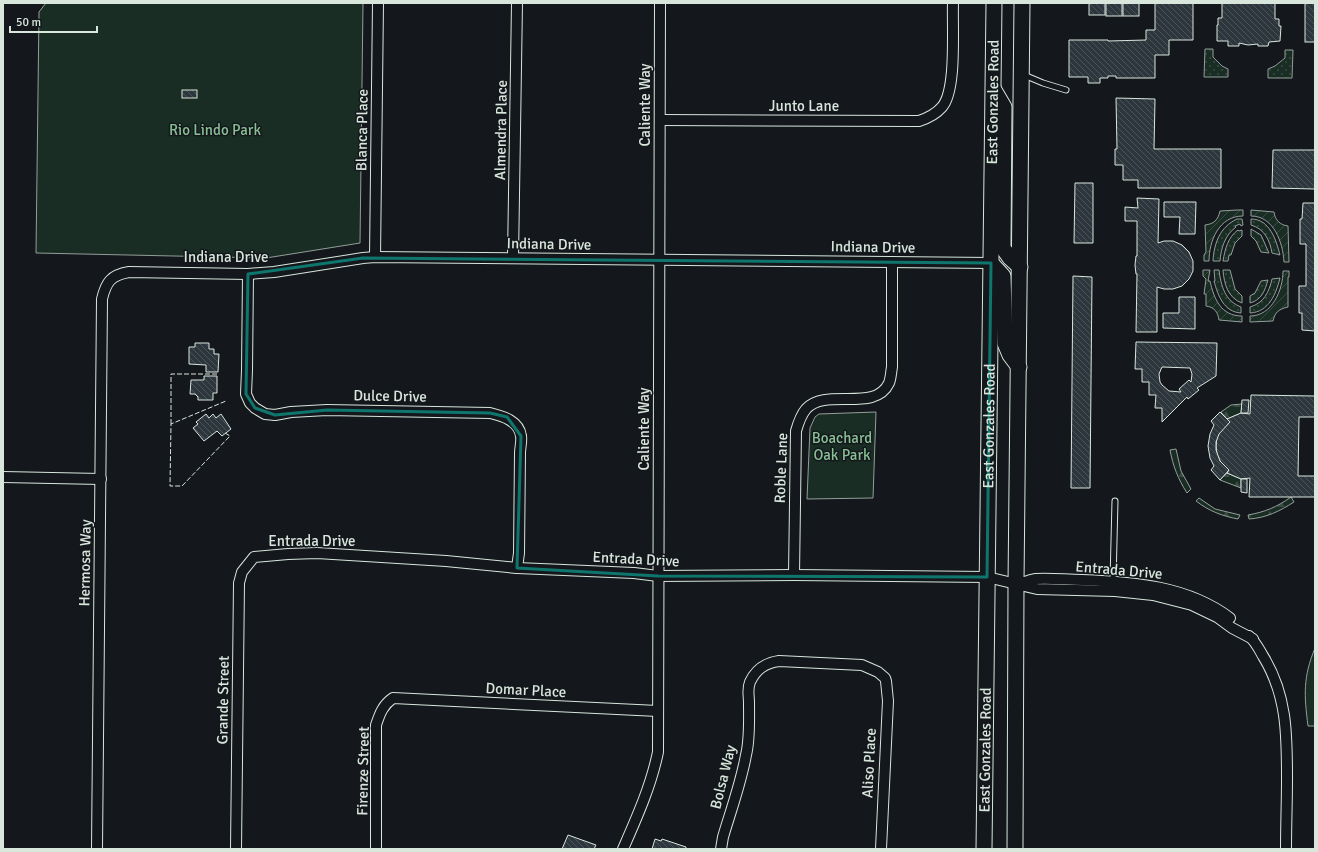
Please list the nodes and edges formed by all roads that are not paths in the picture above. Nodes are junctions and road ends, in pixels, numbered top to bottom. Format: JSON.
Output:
{"nodes":[{"id":1,"x":378,"y":3,"type":"edge"},
{"id":2,"x":517,"y":3,"type":"edge"},
{"id":3,"x":660,"y":3,"type":"edge"},
{"id":4,"x":953,"y":3,"type":"edge"},
{"id":5,"x":994,"y":3,"type":"edge"},
{"id":6,"x":1022,"y":3,"type":"edge"},
{"id":7,"x":1021,"y":74,"type":"junction"},
{"id":8,"x":994,"y":89,"type":"junction"},
{"id":9,"x":1066,"y":90,"type":"dead end"},
{"id":10,"x":660,"y":120,"type":"junction"},
{"id":11,"x":375,"y":258,"type":"junction"},
{"id":12,"x":513,"y":258,"type":"junction"},
{"id":13,"x":660,"y":260,"type":"junction"},
{"id":14,"x":892,"y":262,"type":"junction"},
{"id":15,"x":992,"y":263,"type":"junction"},
{"id":16,"x":1020,"y":267,"type":"junction"},
{"id":17,"x":248,"y":274,"type":"junction"},
{"id":18,"x":110,"y":280,"type":"joint"},
{"id":19,"x":1019,"y":367,"type":"junction"},
{"id":20,"x":3,"y":477,"type":"edge"},
{"id":21,"x":101,"y":479,"type":"junction"},
{"id":22,"x":1114,"y":501,"type":"dead end"},
{"id":23,"x":254,"y":557,"type":"joint"},
{"id":24,"x":517,"y":568,"type":"junction"},
{"id":25,"x":794,"y":575,"type":"junction"},
{"id":26,"x":658,"y":576,"type":"junction"},
{"id":27,"x":987,"y":577,"type":"junction"},
{"id":28,"x":1113,"y":581,"type":"junction"},
{"id":29,"x":1016,"y":584,"type":"junction"},
{"id":30,"x":1253,"y":639,"type":"junction"},
{"id":31,"x":761,"y":667,"type":"joint"},
{"id":32,"x":393,"y":698,"type":"joint"},
{"id":33,"x":658,"y":711,"type":"junction"},
{"id":34,"x":97,"y":849,"type":"edge"},
{"id":35,"x":236,"y":849,"type":"edge"},
{"id":36,"x":376,"y":849,"type":"edge"},
{"id":37,"x":623,"y":849,"type":"edge"},
{"id":38,"x":721,"y":849,"type":"edge"},
{"id":39,"x":881,"y":849,"type":"edge"},
{"id":40,"x":984,"y":849,"type":"edge"},
{"id":41,"x":1015,"y":849,"type":"edge"},
{"id":42,"x":1286,"y":849,"type":"edge"}],
"edges":[{"from":1,"to":11,"type":"street","name":"Blanca Place"},
{"from":2,"to":12,"type":"street","name":"Almendra Place"},
{"from":3,"to":10,"type":"street","name":"Caliente Way"},
{"from":4,"to":10,"type":"street","name":"Junto Lane"},
{"from":5,"to":8,"type":"main road","name":"East Gonzales Road"},
{"from":6,"to":7,"type":"main road","name":"East Gonzales Road"},
{"from":7,"to":9,"type":"lane"},
{"from":7,"to":16,"type":"main road","name":"East Gonzales Road"},
{"from":8,"to":15,"type":"main road","name":"East Gonzales Road"},
{"from":8,"to":16,"type":"main road"},
{"from":10,"to":13,"type":"street","name":"Caliente Way"},
{"from":11,"to":12,"type":"street","name":"Indiana Drive"},
{"from":11,"to":17,"type":"street","name":"Indiana Drive"},
{"from":12,"to":13,"type":"street","name":"Indiana Drive"},
{"from":13,"to":14,"type":"street","name":"Indiana Drive"},
{"from":13,"to":26,"type":"street","name":"Caliente Way"},
{"from":14,"to":15,"type":"street","name":"Indiana Drive"},
{"from":14,"to":25,"type":"street","name":"Roble Lane"},
{"from":15,"to":19,"type":"main road"},
{"from":15,"to":27,"type":"main road","name":"East Gonzales Road"},
{"from":16,"to":19,"type":"main road","name":"East Gonzales Road"},
{"from":17,"to":18,"type":"street","name":"Indiana Drive"},
{"from":17,"to":24,"type":"street","name":"Dulce Drive"},
{"from":18,"to":21,"type":"street","name":"Hermosa Way"},
{"from":19,"to":29,"type":"main road","name":"East Gonzales Road"},
{"from":20,"to":21,"type":"street"},
{"from":21,"to":34,"type":"street","name":"Hermosa Way"},
{"from":22,"to":28,"type":"lane"},
{"from":23,"to":24,"type":"street","name":"Entrada Drive"},
{"from":23,"to":35,"type":"street","name":"Grande Street"},
{"from":24,"to":26,"type":"street","name":"Entrada Drive"},
{"from":25,"to":26,"type":"street","name":"Entrada Drive"},
{"from":25,"to":27,"type":"street","name":"Entrada Drive"},
{"from":26,"to":33,"type":"street","name":"Caliente Way"},
{"from":27,"to":29,"type":"street","name":"Entrada Drive"},
{"from":27,"to":40,"type":"main road","name":"East Gonzales Road"},
{"from":28,"to":29,"type":"street","name":"Entrada Drive"},
{"from":28,"to":30,"type":"street","name":"Entrada Drive"},
{"from":29,"to":30,"type":"street","name":"Entrada Drive"},
{"from":29,"to":41,"type":"main road","name":"East Gonzales Road"},
{"from":30,"to":42,"type":"street","name":"Entrada Drive"},
{"from":31,"to":38,"type":"street","name":"Bolsa Way"},
{"from":31,"to":39,"type":"street","name":"Aliso Place"},
{"from":32,"to":33,"type":"street","name":"Domar Place"},
{"from":32,"to":36,"type":"street","name":"Firenze Street"},
{"from":33,"to":37,"type":"street","name":"Caliente Way"}]}
